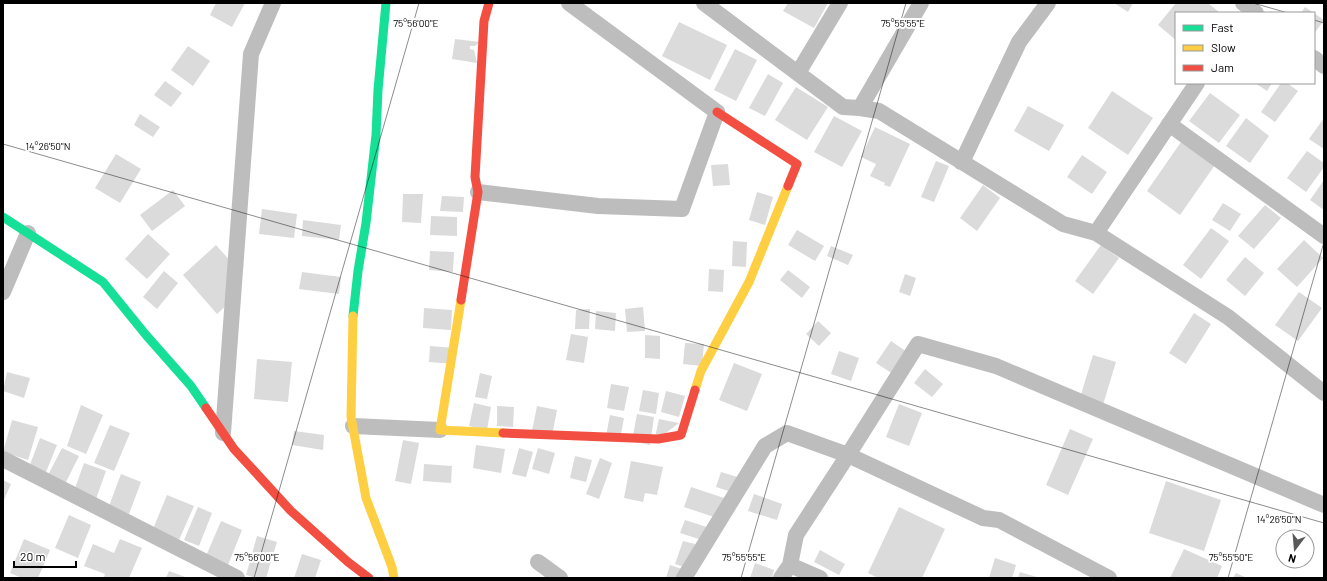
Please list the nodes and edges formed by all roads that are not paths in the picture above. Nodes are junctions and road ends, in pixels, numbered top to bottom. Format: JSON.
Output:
{"nodes":[{"id":1,"x":273,"y":3,"type":"edge"},
{"id":2,"x":386,"y":3,"type":"edge"},
{"id":3,"x":489,"y":3,"type":"edge"},
{"id":4,"x":569,"y":3,"type":"edge"},
{"id":5,"x":704,"y":3,"type":"edge"},
{"id":6,"x":840,"y":3,"type":"edge"},
{"id":7,"x":921,"y":3,"type":"edge"},
{"id":8,"x":1048,"y":3,"type":"edge"},
{"id":9,"x":720,"y":8,"type":"edge"},
{"id":10,"x":1315,"y":59,"type":"edge"},
{"id":11,"x":1324,"y":66,"type":"edge"},
{"id":12,"x":798,"y":73,"type":"junction"},
{"id":13,"x":1196,"y":84,"type":"edge"},
{"id":14,"x":860,"y":108,"type":"junction"},
{"id":15,"x":717,"y":112,"type":"junction"},
{"id":16,"x":1169,"y":124,"type":"junction"},
{"id":17,"x":962,"y":162,"type":"junction"},
{"id":18,"x":478,"y":192,"type":"junction"},
{"id":19,"x":3,"y":217,"type":"edge"},
{"id":20,"x":28,"y":233,"type":"junction"},
{"id":21,"x":1096,"y":233,"type":"junction"},
{"id":22,"x":1324,"y":236,"type":"edge"},
{"id":23,"x":3,"y":292,"type":"edge"},
{"id":24,"x":1324,"y":393,"type":"edge"},
{"id":25,"x":353,"y":426,"type":"junction"},
{"id":26,"x":440,"y":430,"type":"junction"},
{"id":27,"x":223,"y":433,"type":"junction"},
{"id":28,"x":848,"y":455,"type":"junction"},
{"id":29,"x":3,"y":459,"type":"edge"},
{"id":30,"x":1324,"y":505,"type":"edge"},
{"id":31,"x":538,"y":562,"type":"dead end"},
{"id":32,"x":790,"y":565,"type":"junction"},
{"id":33,"x":354,"y":573,"type":"edge"},
{"id":34,"x":236,"y":578,"type":"edge"},
{"id":35,"x":369,"y":578,"type":"edge"},
{"id":36,"x":394,"y":578,"type":"edge"},
{"id":37,"x":560,"y":578,"type":"edge"},
{"id":38,"x":684,"y":578,"type":"edge"},
{"id":39,"x":781,"y":578,"type":"edge"},
{"id":40,"x":820,"y":578,"type":"edge"},
{"id":41,"x":1109,"y":578,"type":"edge"}],
"edges":[{"from":1,"to":27,"type":"street"},
{"from":2,"to":25,"type":"street"},
{"from":3,"to":18,"type":"street"},
{"from":4,"to":15,"type":"street"},
{"from":5,"to":9,"type":"street"},
{"from":6,"to":12,"type":"street"},
{"from":7,"to":14,"type":"street"},
{"from":8,"to":17,"type":"street"},
{"from":9,"to":12,"type":"street"},
{"from":10,"to":11,"type":"street"},
{"from":12,"to":14,"type":"street"},
{"from":13,"to":16,"type":"street"},
{"from":14,"to":17,"type":"street"},
{"from":15,"to":18,"type":"street"},
{"from":15,"to":26,"type":"street"},
{"from":16,"to":21,"type":"street"},
{"from":16,"to":22,"type":"street"},
{"from":17,"to":21,"type":"street"},
{"from":18,"to":26,"type":"street"},
{"from":19,"to":20,"type":"street"},
{"from":20,"to":23,"type":"street"},
{"from":20,"to":27,"type":"street"},
{"from":21,"to":24,"type":"street"},
{"from":25,"to":26,"type":"street"},
{"from":25,"to":36,"type":"street"},
{"from":27,"to":33,"type":"street"},
{"from":28,"to":30,"type":"street"},
{"from":28,"to":32,"type":"street"},
{"from":28,"to":38,"type":"street"},
{"from":28,"to":41,"type":"street"},
{"from":29,"to":34,"type":"street"},
{"from":31,"to":37,"type":"street"},
{"from":32,"to":39,"type":"street"},
{"from":32,"to":40,"type":"street"},
{"from":33,"to":35,"type":"street"}]}
